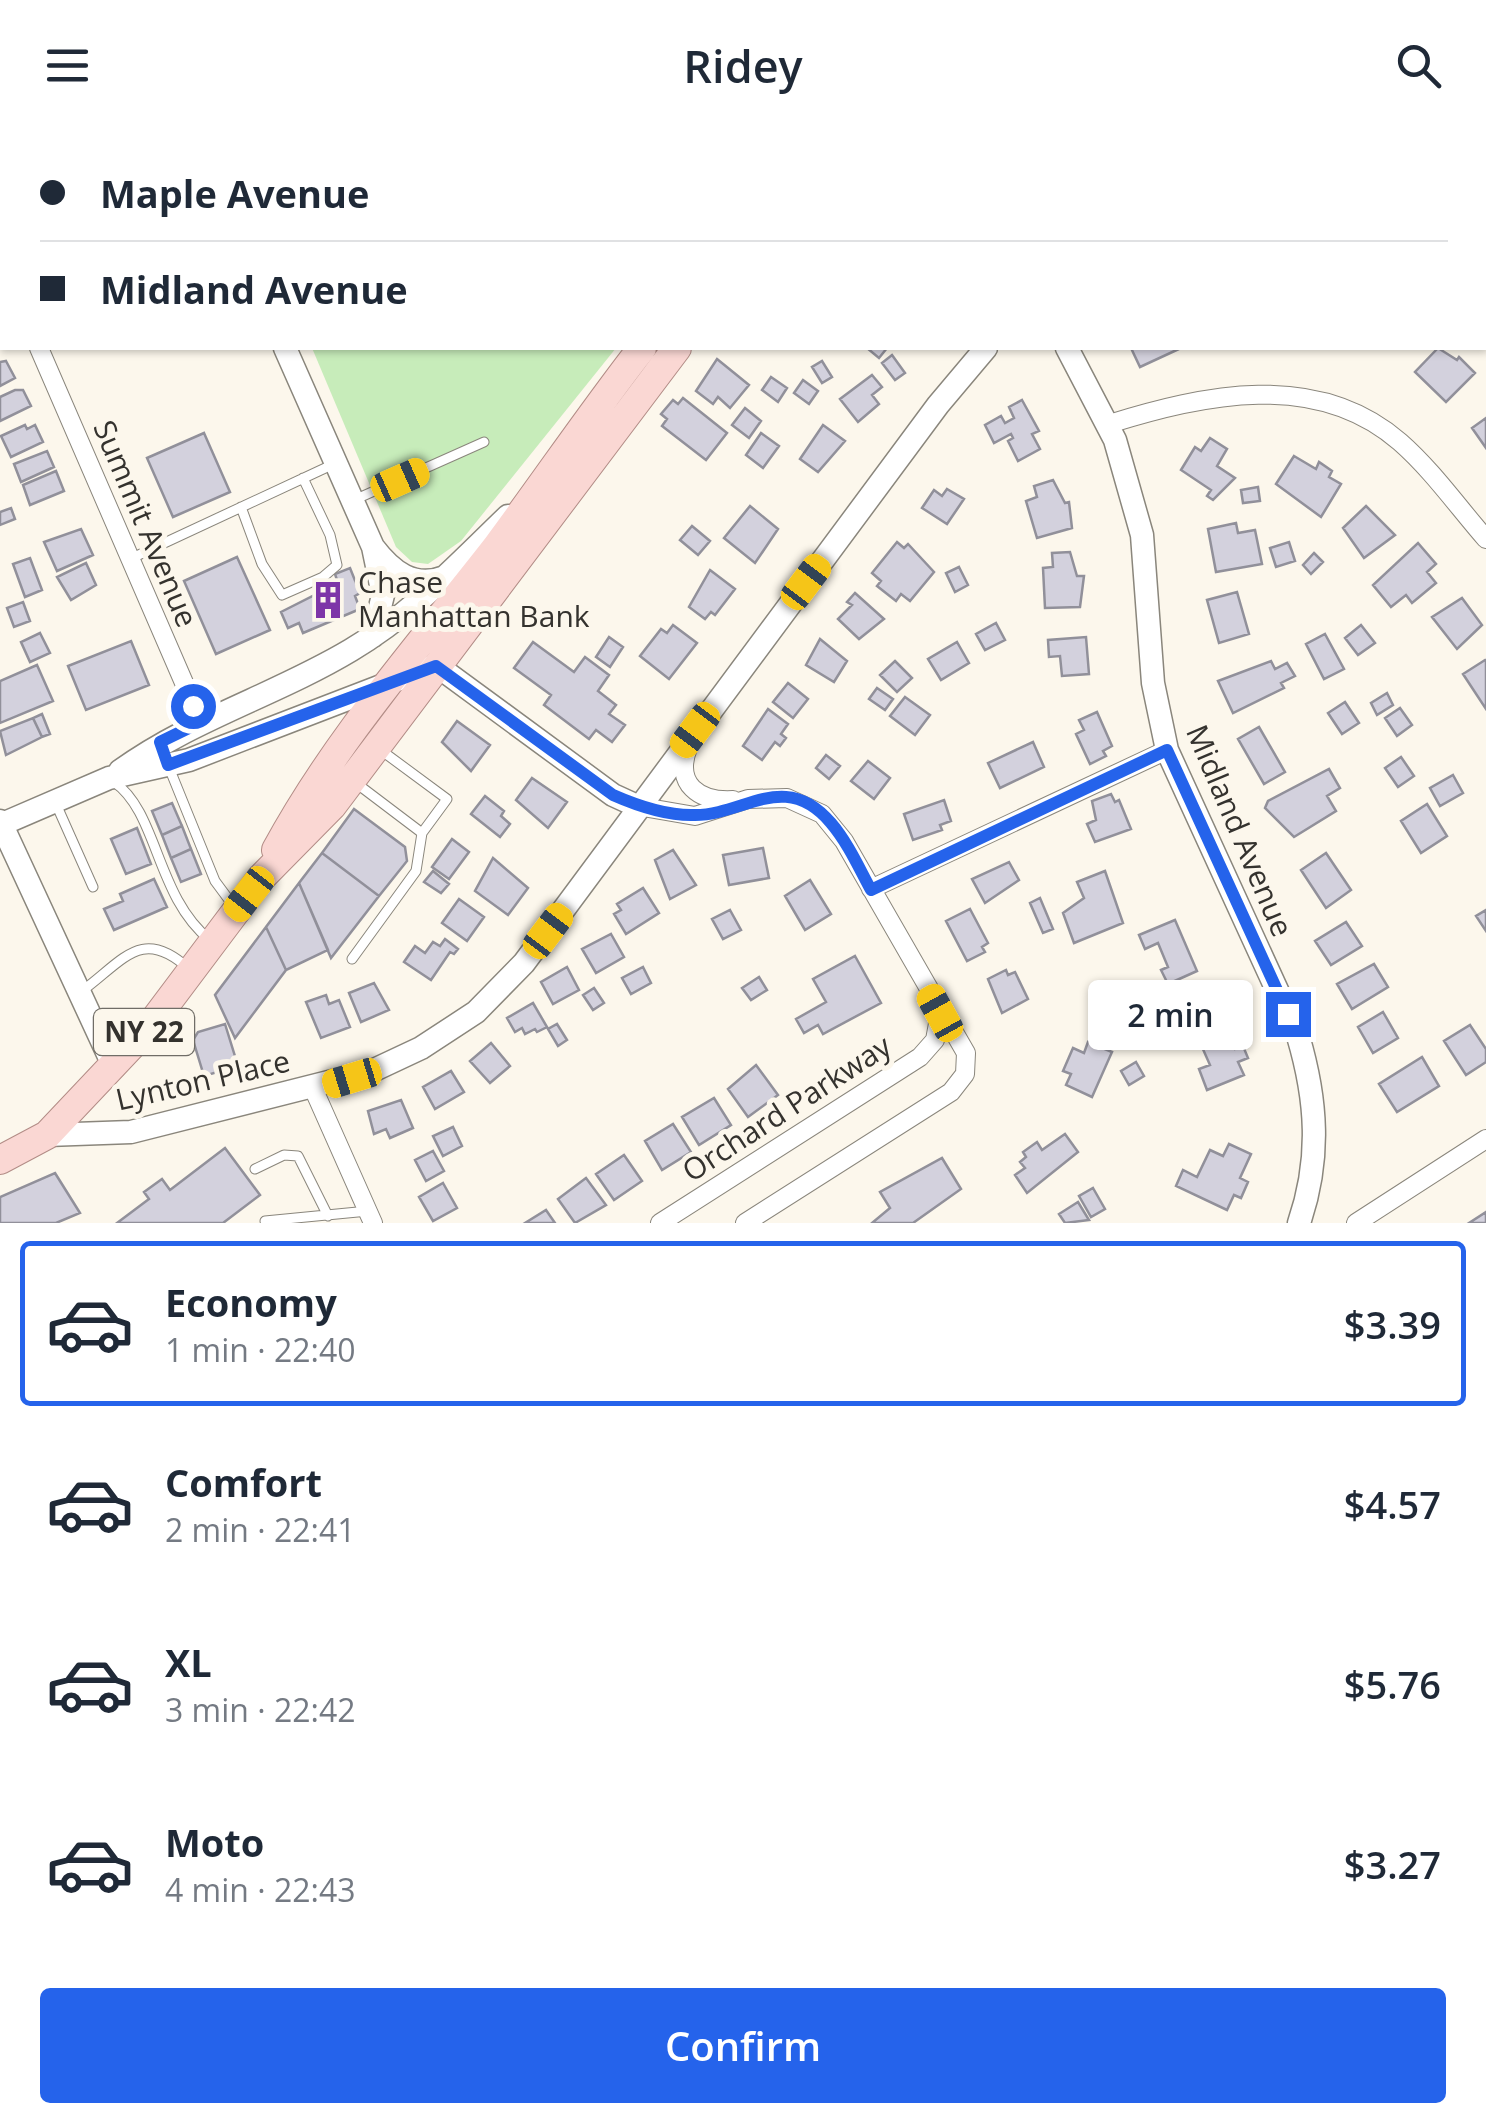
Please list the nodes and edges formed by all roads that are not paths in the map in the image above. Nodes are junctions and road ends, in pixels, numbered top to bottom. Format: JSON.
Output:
{"nodes":[{"id":1,"x":40,"y":350,"type":"edge"},
{"id":2,"x":286,"y":350,"type":"edge"},
{"id":3,"x":640,"y":350,"type":"edge"},
{"id":4,"x":674,"y":350,"type":"edge"},
{"id":5,"x":984,"y":350,"type":"edge"},
{"id":6,"x":1068,"y":350,"type":"edge"},
{"id":7,"x":1108,"y":424,"type":"junction"},
{"id":8,"x":484,"y":442,"type":"dead end"},
{"id":9,"x":336,"y":463,"type":"junction"},
{"id":10,"x":304,"y":478,"type":"junction"},
{"id":11,"x":535,"y":490,"type":"junction"},
{"id":12,"x":352,"y":500,"type":"junction"},
{"id":13,"x":241,"y":507,"type":"junction"},
{"id":14,"x":1486,"y":539,"type":"edge"},
{"id":15,"x":373,"y":547,"type":"junction"},
{"id":16,"x":130,"y":559,"type":"junction"},
{"id":17,"x":448,"y":576,"type":"junction"},
{"id":18,"x":373,"y":636,"type":"junction"},
{"id":19,"x":436,"y":666,"type":"junction"},
{"id":20,"x":388,"y":684,"type":"junction"},
{"id":21,"x":201,"y":722,"type":"junction"},
{"id":22,"x":695,"y":730,"type":"junction"},
{"id":23,"x":160,"y":742,"type":"junction"},
{"id":24,"x":376,"y":746,"type":"junction"},
{"id":25,"x":1167,"y":750,"type":"junction"},
{"id":26,"x":168,"y":765,"type":"junction"},
{"id":27,"x":109,"y":778,"type":"junction"},
{"id":28,"x":352,"y":780,"type":"junction"},
{"id":29,"x":748,"y":800,"type":"junction"},
{"id":30,"x":55,"y":801,"type":"junction"},
{"id":31,"x":637,"y":806,"type":"junction"},
{"id":32,"x":0,"y":823,"type":"edge"},
{"id":33,"x":422,"y":833,"type":"junction"},
{"id":34,"x":261,"y":878,"type":"junction"},
{"id":35,"x":93,"y":887,"type":"dead end"},
{"id":36,"x":871,"y":890,"type":"junction"},
{"id":37,"x":236,"y":910,"type":"junction"},
{"id":38,"x":212,"y":942,"type":"junction"},
{"id":39,"x":352,"y":960,"type":"dead end"},
{"id":40,"x":191,"y":970,"type":"junction"},
{"id":41,"x":80,"y":993,"type":"junction"},
{"id":42,"x":940,"y":1013,"type":"junction"},
{"id":43,"x":114,"y":1067,"type":"junction"},
{"id":44,"x":313,"y":1088,"type":"junction"},
{"id":45,"x":47,"y":1135,"type":"junction"},
{"id":46,"x":1486,"y":1139,"type":"edge"},
{"id":47,"x":0,"y":1160,"type":"edge"},
{"id":48,"x":256,"y":1169,"type":"dead end"},
{"id":49,"x":328,"y":1216,"type":"junction"},
{"id":50,"x":370,"y":1217,"type":"edge"},
{"id":51,"x":265,"y":1221,"type":"edge"},
{"id":52,"x":660,"y":1223,"type":"edge"},
{"id":53,"x":745,"y":1223,"type":"edge"},
{"id":54,"x":1299,"y":1223,"type":"edge"},
{"id":55,"x":1356,"y":1223,"type":"edge"}],
"edges":[{"from":1,"to":16,"type":"street","name":"Summit Avenue"},
{"from":2,"to":9,"type":"street"},
{"from":3,"to":11,"type":"main road","number":"NY 22"},
{"from":4,"to":19,"type":"main road","number":"NY 22"},
{"from":5,"to":22,"type":"street","name":"Lynton Place"},
{"from":6,"to":7,"type":"street","name":"Midland Avenue"},
{"from":7,"to":14,"type":"street"},
{"from":7,"to":25,"type":"street","name":"Midland Avenue"},
{"from":8,"to":12,"type":"lane"},
{"from":9,"to":10,"type":"lane"},
{"from":9,"to":12,"type":"street"},
{"from":10,"to":13,"type":"lane"},
{"from":10,"to":13,"type":"lane"},
{"from":11,"to":17,"type":"street"},
{"from":11,"to":20,"type":"main road","number":"NY 22"},
{"from":12,"to":15,"type":"street"},
{"from":13,"to":16,"type":"lane"},
{"from":15,"to":17,"type":"street"},
{"from":15,"to":18,"type":"street"},
{"from":16,"to":21,"type":"street","name":"Summit Avenue"},
{"from":17,"to":18,"type":"street"},
{"from":18,"to":21,"type":"street"},
{"from":19,"to":20,"type":"street"},
{"from":19,"to":24,"type":"main road","number":"NY 22"},
{"from":19,"to":31,"type":"street"},
{"from":20,"to":26,"type":"street"},
{"from":20,"to":34,"type":"main road","number":"NY 22"},
{"from":21,"to":23,"type":"street"},
{"from":22,"to":29,"type":"street"},
{"from":22,"to":31,"type":"street","name":"Lynton Place"},
{"from":23,"to":26,"type":"lane"},
{"from":23,"to":27,"type":"street"},
{"from":24,"to":28,"type":"main road","number":"NY 22"},
{"from":24,"to":33,"type":"lane"},
{"from":25,"to":36,"type":"street"},
{"from":25,"to":54,"type":"street","name":"Midland Avenue"},
{"from":26,"to":27,"type":"street"},
{"from":26,"to":37,"type":"lane"},
{"from":27,"to":30,"type":"street"},
{"from":27,"to":38,"type":"lane"},
{"from":28,"to":33,"type":"lane"},
{"from":28,"to":34,"type":"main road","number":"NY 22"},
{"from":29,"to":31,"type":"street"},
{"from":29,"to":36,"type":"street"},
{"from":30,"to":32,"type":"street"},
{"from":30,"to":35,"type":"lane"},
{"from":31,"to":44,"type":"street","name":"Lynton Place"},
{"from":32,"to":41,"type":"street"},
{"from":33,"to":39,"type":"lane"},
{"from":34,"to":37,"type":"main road","number":"NY 22"},
{"from":36,"to":42,"type":"street"},
{"from":37,"to":38,"type":"main road","number":"NY 22"},
{"from":38,"to":40,"type":"main road","number":"NY 22"},
{"from":40,"to":41,"type":"lane"},
{"from":40,"to":43,"type":"main road","number":"NY 22"},
{"from":41,"to":43,"type":"street"},
{"from":42,"to":52,"type":"street","name":"Orchard Parkway"},
{"from":42,"to":53,"type":"street"},
{"from":43,"to":45,"type":"main road","number":"NY 22"},
{"from":44,"to":45,"type":"street","name":"Lynton Place"},
{"from":44,"to":50,"type":"street"},
{"from":45,"to":47,"type":"main road","number":"NY 22"},
{"from":46,"to":55,"type":"street"},
{"from":48,"to":49,"type":"lane"},
{"from":49,"to":50,"type":"lane"},
{"from":49,"to":51,"type":"lane"}]}
